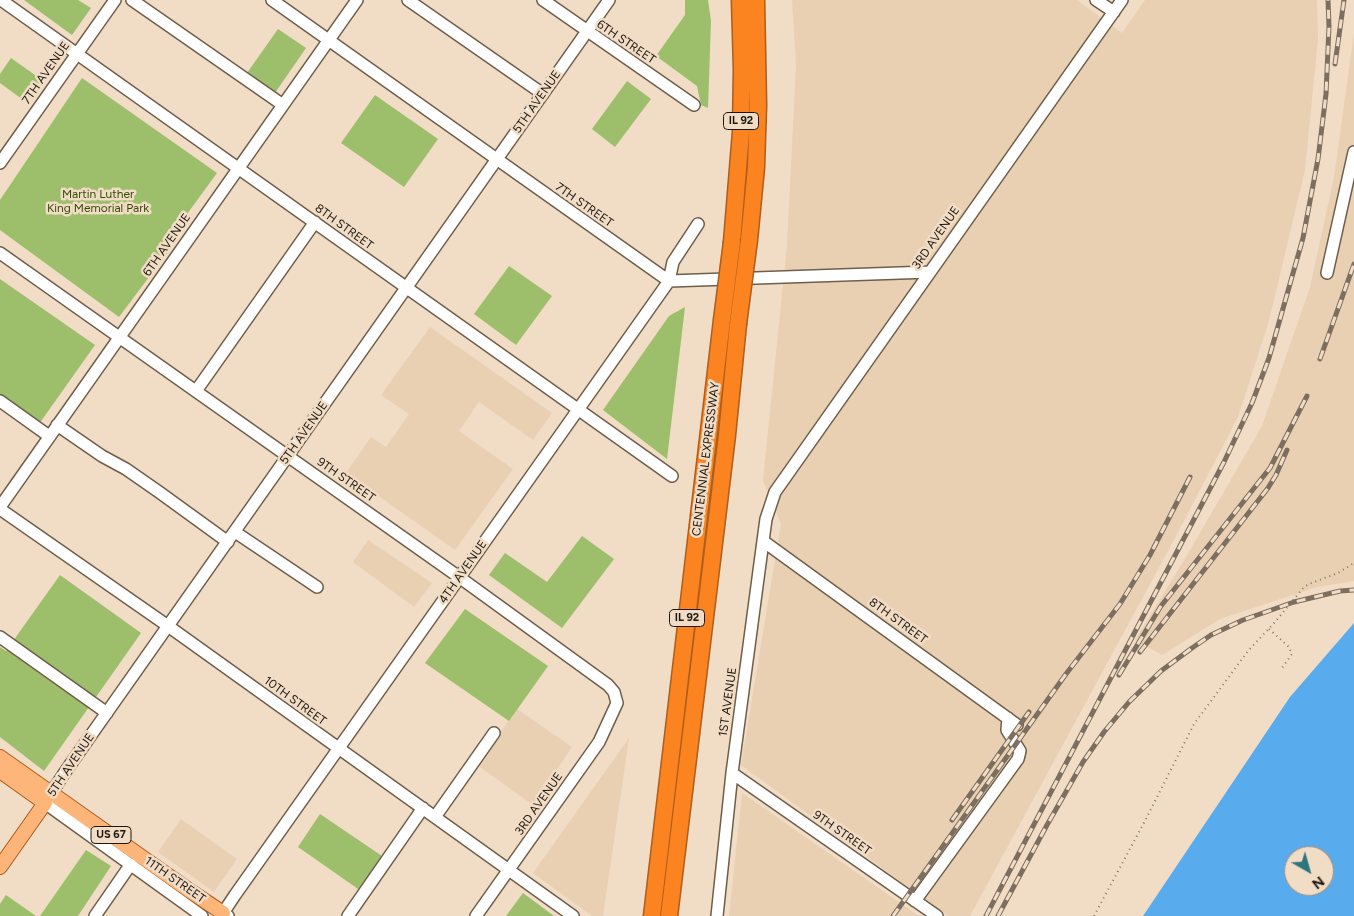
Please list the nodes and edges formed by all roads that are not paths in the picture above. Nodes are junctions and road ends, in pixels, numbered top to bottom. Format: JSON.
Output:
{"nodes":[{"id":1,"x":1,"y":0,"type":"edge"},
{"id":2,"x":115,"y":0,"type":"edge"},
{"id":3,"x":132,"y":0,"type":"edge"},
{"id":4,"x":272,"y":0,"type":"edge"},
{"id":5,"x":357,"y":0,"type":"edge"},
{"id":6,"x":408,"y":0,"type":"edge"},
{"id":7,"x":544,"y":0,"type":"edge"},
{"id":8,"x":609,"y":0,"type":"edge"},
{"id":9,"x":740,"y":0,"type":"edge"},
{"id":10,"x":756,"y":0,"type":"edge"},
{"id":11,"x":763,"y":0,"type":"edge"},
{"id":12,"x":1096,"y":0,"type":"edge"},
{"id":13,"x":1122,"y":0,"type":"edge"},
{"id":14,"x":1114,"y":12,"type":"junction"},
{"id":15,"x":587,"y":31,"type":"junction"},
{"id":16,"x":328,"y":40,"type":"junction"},
{"id":17,"x":76,"y":54,"type":"junction"},
{"id":18,"x":759,"y":64,"type":"junction"},
{"id":19,"x":542,"y":94,"type":"junction"},
{"id":20,"x":283,"y":105,"type":"junction"},
{"id":21,"x":694,"y":105,"type":"dead end"},
{"id":22,"x":1354,"y":152,"type":"edge"},
{"id":23,"x":496,"y":160,"type":"junction"},
{"id":24,"x":0,"y":163,"type":"edge"},
{"id":25,"x":238,"y":168,"type":"junction"},
{"id":26,"x":315,"y":222,"type":"junction"},
{"id":27,"x":698,"y":224,"type":"dead end"},
{"id":28,"x":0,"y":253,"type":"edge"},
{"id":29,"x":929,"y":272,"type":"junction"},
{"id":30,"x":1327,"y":273,"type":"dead end"},
{"id":31,"x":669,"y":281,"type":"junction"},
{"id":32,"x":406,"y":288,"type":"junction"},
{"id":33,"x":119,"y":337,"type":"junction"},
{"id":34,"x":196,"y":391,"type":"junction"},
{"id":35,"x":0,"y":401,"type":"edge"},
{"id":36,"x":578,"y":408,"type":"junction"},
{"id":37,"x":57,"y":425,"type":"junction"},
{"id":38,"x":49,"y":436,"type":"junction"},
{"id":39,"x":288,"y":456,"type":"junction"},
{"id":40,"x":672,"y":476,"type":"dead end"},
{"id":41,"x":775,"y":492,"type":"joint"},
{"id":42,"x":0,"y":508,"type":"edge"},
{"id":43,"x":235,"y":532,"type":"junction"},
{"id":44,"x":763,"y":541,"type":"junction"},
{"id":45,"x":228,"y":542,"type":"junction"},
{"id":46,"x":459,"y":577,"type":"junction"},
{"id":47,"x":317,"y":586,"type":"dead end"},
{"id":48,"x":168,"y":626,"type":"junction"},
{"id":49,"x":0,"y":637,"type":"edge"},
{"id":50,"x":616,"y":703,"type":"joint"},
{"id":51,"x":107,"y":713,"type":"junction"},
{"id":52,"x":494,"y":733,"type":"dead end"},
{"id":53,"x":338,"y":749,"type":"junction"},
{"id":54,"x":0,"y":757,"type":"edge"},
{"id":55,"x":0,"y":772,"type":"edge"},
{"id":56,"x":732,"y":772,"type":"junction"},
{"id":57,"x":49,"y":798,"type":"junction"},
{"id":58,"x":423,"y":808,"type":"junction"},
{"id":59,"x":435,"y":817,"type":"junction"},
{"id":60,"x":131,"y":864,"type":"junction"},
{"id":61,"x":0,"y":867,"type":"edge"},
{"id":62,"x":508,"y":871,"type":"junction"},
{"id":63,"x":915,"y":901,"type":"junction"},
{"id":64,"x":224,"y":915,"type":"edge"},
{"id":65,"x":95,"y":916,"type":"edge"},
{"id":66,"x":202,"y":916,"type":"edge"},
{"id":67,"x":348,"y":916,"type":"edge"},
{"id":68,"x":476,"y":916,"type":"edge"},
{"id":69,"x":573,"y":916,"type":"edge"},
{"id":70,"x":652,"y":916,"type":"edge"},
{"id":71,"x":669,"y":916,"type":"edge"},
{"id":72,"x":717,"y":916,"type":"edge"},
{"id":73,"x":937,"y":916,"type":"edge"}],
"edges":[{"from":1,"to":17,"type":"street","name":"8TH STREET"},
{"from":2,"to":17,"type":"street","name":"7TH AVENUE"},
{"from":3,"to":20,"type":"street"},
{"from":4,"to":16,"type":"street","name":"7TH STREET"},
{"from":5,"to":16,"type":"street","name":"6TH AVENUE"},
{"from":6,"to":19,"type":"street"},
{"from":7,"to":15,"type":"street","name":"6TH STREET"},
{"from":8,"to":15,"type":"street","name":"5TH AVENUE"},
{"from":9,"to":70,"type":"highway","name":"CENTENNIAL EXPRESSWAY","number":"IL 92","bridge":true},
{"from":10,"to":18,"type":"highway","name":"CENTENNIAL EXPRESSWAY","number":"IL 92"},
{"from":11,"to":18,"type":"highway"},
{"from":12,"to":14,"type":"street"},
{"from":13,"to":14,"type":"street","name":"3RD AVENUE"},
{"from":14,"to":29,"type":"street","name":"3RD AVENUE"},
{"from":15,"to":19,"type":"street","name":"5TH AVENUE"},
{"from":15,"to":21,"type":"street","name":"6TH STREET"},
{"from":16,"to":20,"type":"street","name":"6TH AVENUE"},
{"from":16,"to":23,"type":"street","name":"7TH STREET"},
{"from":17,"to":24,"type":"street","name":"7TH AVENUE"},
{"from":17,"to":25,"type":"street","name":"8TH STREET"},
{"from":18,"to":71,"type":"highway","name":"CENTENNIAL EXPRESSWAY","number":"IL 92","bridge":true},
{"from":19,"to":23,"type":"street","name":"5TH AVENUE"},
{"from":20,"to":25,"type":"street","name":"6TH AVENUE"},
{"from":22,"to":30,"type":"street"},
{"from":23,"to":31,"type":"street","name":"7TH STREET"},
{"from":23,"to":32,"type":"street","name":"5TH AVENUE"},
{"from":25,"to":26,"type":"street","name":"8TH STREET"},
{"from":25,"to":33,"type":"street","name":"6TH AVENUE"},
{"from":26,"to":32,"type":"street","name":"8TH STREET"},
{"from":26,"to":34,"type":"street"},
{"from":27,"to":31,"type":"street","name":"4TH AVENUE"},
{"from":28,"to":33,"type":"street","name":"9TH STREET"},
{"from":29,"to":31,"type":"street"},
{"from":29,"to":41,"type":"street","name":"3RD AVENUE"},
{"from":31,"to":36,"type":"street","name":"4TH AVENUE"},
{"from":32,"to":36,"type":"street","name":"8TH STREET"},
{"from":32,"to":39,"type":"street","name":"5TH AVENUE"},
{"from":33,"to":34,"type":"street","name":"9TH STREET"},
{"from":33,"to":37,"type":"street","name":"6TH AVENUE"},
{"from":34,"to":39,"type":"street","name":"9TH STREET"},
{"from":35,"to":38,"type":"street"},
{"from":36,"to":40,"type":"street","name":"8TH STREET"},
{"from":36,"to":46,"type":"street","name":"4TH AVENUE"},
{"from":37,"to":38,"type":"street","name":"6TH AVENUE"},
{"from":37,"to":45,"type":"street"},
{"from":38,"to":42,"type":"street","name":"6TH AVENUE"},
{"from":39,"to":43,"type":"street","name":"5TH AVENUE"},
{"from":39,"to":46,"type":"street","name":"9TH STREET"},
{"from":41,"to":44,"type":"street","name":"1ST AVENUE"},
{"from":42,"to":48,"type":"street","name":"10TH STREET"},
{"from":43,"to":45,"type":"street","name":"5TH AVENUE"},
{"from":43,"to":47,"type":"street"},
{"from":44,"to":56,"type":"street","name":"1ST AVENUE"},
{"from":44,"to":63,"type":"street","name":"8TH STREET"},
{"from":45,"to":48,"type":"street","name":"5TH AVENUE"},
{"from":46,"to":50,"type":"street","name":"9TH STREET"},
{"from":46,"to":53,"type":"street","name":"4TH AVENUE"},
{"from":48,"to":51,"type":"street","name":"5TH AVENUE"},
{"from":48,"to":53,"type":"street","name":"10TH STREET"},
{"from":49,"to":51,"type":"street"},
{"from":50,"to":62,"type":"street","name":"3RD AVENUE"},
{"from":51,"to":57,"type":"street","name":"5TH AVENUE"},
{"from":52,"to":59,"type":"street"},
{"from":53,"to":58,"type":"street","name":"10TH STREET"},
{"from":53,"to":64,"type":"street","name":"4TH AVENUE"},
{"from":54,"to":57,"type":"main road","name":"11TH STREET","number":"US 67"},
{"from":55,"to":57,"type":"main road","name":"11TH STREET","number":"US 67"},
{"from":56,"to":63,"type":"street","name":"9TH STREET"},
{"from":56,"to":72,"type":"street","name":"1ST AVENUE"},
{"from":57,"to":60,"type":"street","name":"11TH STREET"},
{"from":57,"to":61,"type":"main road","name":"5TH AVENUE"},
{"from":57,"to":64,"type":"main road","name":"11TH STREET","number":"US 67"},
{"from":58,"to":59,"type":"street","name":"10TH STREET"},
{"from":58,"to":67,"type":"street"},
{"from":59,"to":62,"type":"street","name":"10TH STREET"},
{"from":60,"to":65,"type":"street"},
{"from":60,"to":66,"type":"street","name":"11TH STREET"},
{"from":62,"to":68,"type":"street","name":"3RD AVENUE"},
{"from":62,"to":69,"type":"street","name":"10TH STREET"},
{"from":63,"to":73,"type":"street","name":"9TH STREET"}]}
